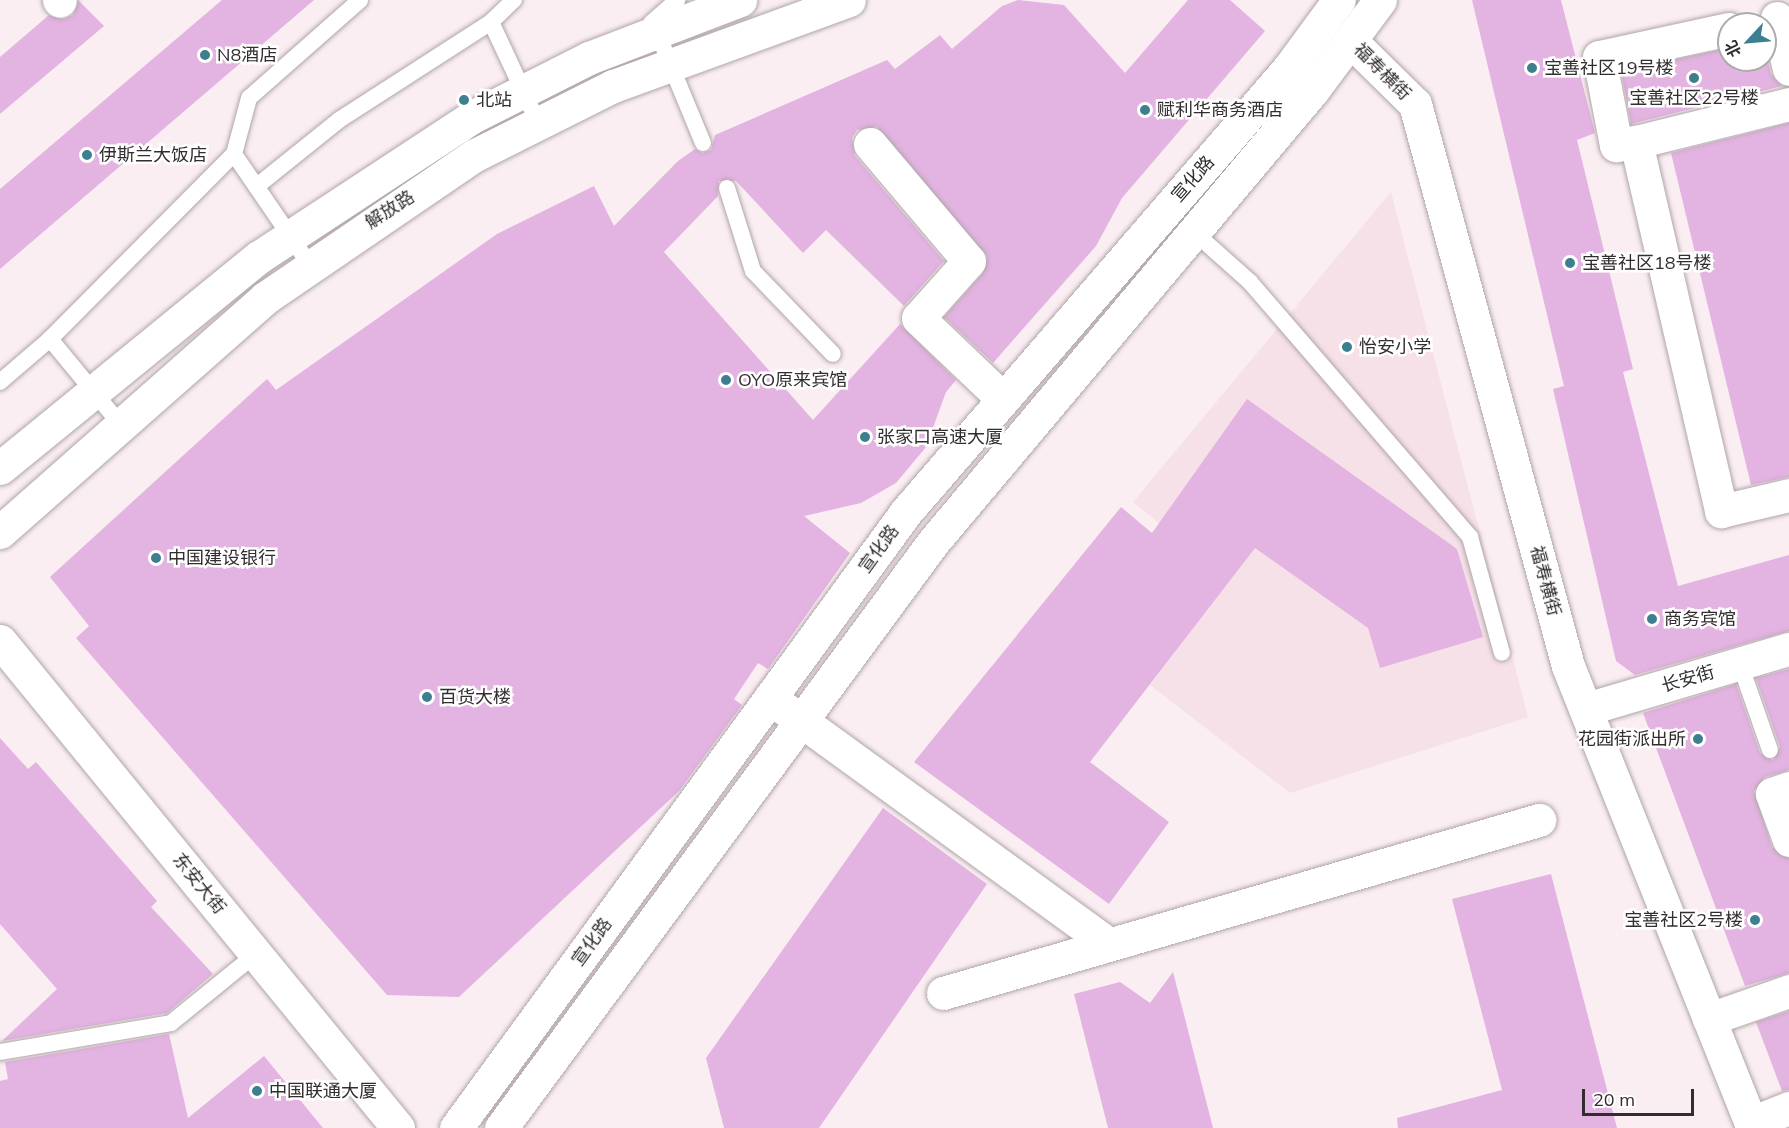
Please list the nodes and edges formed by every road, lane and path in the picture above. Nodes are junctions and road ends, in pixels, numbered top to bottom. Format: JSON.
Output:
{"nodes":[{"id":1,"x":360,"y":0,"type":"edge"},
{"id":2,"x":514,"y":0,"type":"edge"},
{"id":3,"x":677,"y":0,"type":"edge"},
{"id":4,"x":740,"y":0,"type":"edge"},
{"id":5,"x":849,"y":0,"type":"edge"},
{"id":6,"x":1339,"y":0,"type":"edge"},
{"id":7,"x":1380,"y":0,"type":"edge"},
{"id":8,"x":805,"y":7,"type":"edge"},
{"id":9,"x":1319,"y":15,"type":"edge"},
{"id":10,"x":491,"y":22,"type":"junction"},
{"id":11,"x":1717,"y":31,"type":"edge"},
{"id":12,"x":657,"y":32,"type":"junction"},
{"id":13,"x":1777,"y":39,"type":"edge"},
{"id":14,"x":1350,"y":40,"type":"junction"},
{"id":15,"x":616,"y":47,"type":"junction"},
{"id":16,"x":667,"y":65,"type":"junction"},
{"id":17,"x":1789,"y":69,"type":"edge"},
{"id":18,"x":629,"y":80,"type":"junction"},
{"id":19,"x":524,"y":91,"type":"junction"},
{"id":20,"x":1789,"y":104,"type":"edge"},
{"id":21,"x":538,"y":123,"type":"junction"},
{"id":22,"x":1636,"y":142,"type":"junction"},
{"id":23,"x":703,"y":143,"type":"dead end"},
{"id":24,"x":870,"y":144,"type":"dead end"},
{"id":25,"x":234,"y":154,"type":"junction"},
{"id":26,"x":256,"y":186,"type":"junction"},
{"id":27,"x":727,"y":188,"type":"dead end"},
{"id":28,"x":1194,"y":232,"type":"junction"},
{"id":29,"x":291,"y":235,"type":"junction"},
{"id":30,"x":310,"y":265,"type":"junction"},
{"id":31,"x":50,"y":339,"type":"junction"},
{"id":32,"x":833,"y":354,"type":"dead end"},
{"id":33,"x":0,"y":382,"type":"edge"},
{"id":34,"x":93,"y":391,"type":"junction"},
{"id":35,"x":1003,"y":399,"type":"junction"},
{"id":36,"x":121,"y":425,"type":"junction"},
{"id":37,"x":962,"y":447,"type":"junction"},
{"id":38,"x":0,"y":468,"type":"edge"},
{"id":39,"x":992,"y":472,"type":"junction"},
{"id":40,"x":1789,"y":495,"type":"edge"},
{"id":41,"x":0,"y":532,"type":"edge"},
{"id":42,"x":0,"y":641,"type":"edge"},
{"id":43,"x":1789,"y":649,"type":"edge"},
{"id":44,"x":1502,"y":654,"type":"dead end"},
{"id":45,"x":1740,"y":664,"type":"junction"},
{"id":46,"x":770,"y":698,"type":"junction"},
{"id":47,"x":1586,"y":709,"type":"junction"},
{"id":48,"x":802,"y":720,"type":"junction"},
{"id":49,"x":1770,"y":750,"type":"dead end"},
{"id":50,"x":1789,"y":788,"type":"edge"},
{"id":51,"x":1539,"y":820,"type":"dead end"},
{"id":52,"x":1789,"y":840,"type":"edge"},
{"id":53,"x":1109,"y":944,"type":"junction"},
{"id":54,"x":256,"y":954,"type":"junction"},
{"id":55,"x":1789,"y":991,"type":"edge"},
{"id":56,"x":943,"y":993,"type":"dead end"},
{"id":57,"x":1709,"y":1019,"type":"junction"},
{"id":58,"x":0,"y":1052,"type":"edge"},
{"id":59,"x":1789,"y":1108,"type":"edge"},
{"id":60,"x":1752,"y":1125,"type":"edge"},
{"id":61,"x":398,"y":1128,"type":"edge"},
{"id":62,"x":456,"y":1128,"type":"edge"},
{"id":63,"x":501,"y":1128,"type":"edge"}],
"edges":[{"from":1,"to":25,"type":"lane"},
{"from":2,"to":10,"type":"lane"},
{"from":3,"to":15,"type":"lane"},
{"from":4,"to":12,"type":"main road","name":"解放路"},
{"from":5,"to":8,"type":"main road","name":"解放路"},
{"from":6,"to":9,"type":"main road","name":"宣化路"},
{"from":7,"to":14,"type":"main road","name":"宣化路"},
{"from":8,"to":16,"type":"main road","name":"解放路"},
{"from":9,"to":35,"type":"main road","name":"宣化路"},
{"from":10,"to":19,"type":"lane"},
{"from":10,"to":26,"type":"lane"},
{"from":11,"to":22,"type":"main road"},
{"from":12,"to":15,"type":"main road","name":"解放路"},
{"from":12,"to":16,"type":"lane"},
{"from":13,"to":17,"type":"main road"},
{"from":14,"to":28,"type":"main road","name":"宣化路"},
{"from":14,"to":47,"type":"main road","name":"福寿横街"},
{"from":15,"to":18,"type":"lane"},
{"from":15,"to":19,"type":"main road","name":"解放路"},
{"from":16,"to":18,"type":"main road","name":"解放路"},
{"from":16,"to":23,"type":"lane"},
{"from":18,"to":21,"type":"main road","name":"解放路"},
{"from":19,"to":21,"type":"lane"},
{"from":19,"to":29,"type":"main road","name":"解放路"},
{"from":20,"to":22,"type":"main road"},
{"from":21,"to":30,"type":"main road","name":"解放路"},
{"from":22,"to":40,"type":"main road"},
{"from":24,"to":35,"type":"main road"},
{"from":25,"to":26,"type":"lane"},
{"from":25,"to":31,"type":"lane"},
{"from":26,"to":29,"type":"lane"},
{"from":27,"to":32,"type":"lane"},
{"from":28,"to":39,"type":"main road","name":"宣化路"},
{"from":28,"to":44,"type":"lane"},
{"from":29,"to":30,"type":"lane"},
{"from":29,"to":34,"type":"main road","name":"解放路"},
{"from":30,"to":36,"type":"main road","name":"解放路"},
{"from":31,"to":33,"type":"lane"},
{"from":31,"to":34,"type":"lane"},
{"from":34,"to":36,"type":"lane"},
{"from":34,"to":38,"type":"main road","name":"解放路"},
{"from":35,"to":37,"type":"main road","name":"宣化路"},
{"from":36,"to":41,"type":"main road","name":"解放路"},
{"from":37,"to":39,"type":"main road"},
{"from":37,"to":46,"type":"main road","name":"宣化路"},
{"from":39,"to":48,"type":"main road","name":"宣化路"},
{"from":42,"to":54,"type":"main road","name":"东安大街"},
{"from":43,"to":45,"type":"main road","name":"长安街"},
{"from":45,"to":47,"type":"main road","name":"长安街"},
{"from":45,"to":49,"type":"lane"},
{"from":46,"to":48,"type":"main road"},
{"from":46,"to":62,"type":"main road","name":"宣化路"},
{"from":47,"to":57,"type":"main road","name":"福寿横街"},
{"from":48,"to":53,"type":"main road"},
{"from":48,"to":63,"type":"main road","name":"宣化路"},
{"from":50,"to":52,"type":"main road"},
{"from":51,"to":53,"type":"main road"},
{"from":53,"to":56,"type":"main road"},
{"from":54,"to":58,"type":"lane"},
{"from":54,"to":61,"type":"main road","name":"东安大街"},
{"from":55,"to":57,"type":"main road"},
{"from":57,"to":60,"type":"main road","name":"福寿横街"},
{"from":59,"to":60,"type":"main road"}]}
